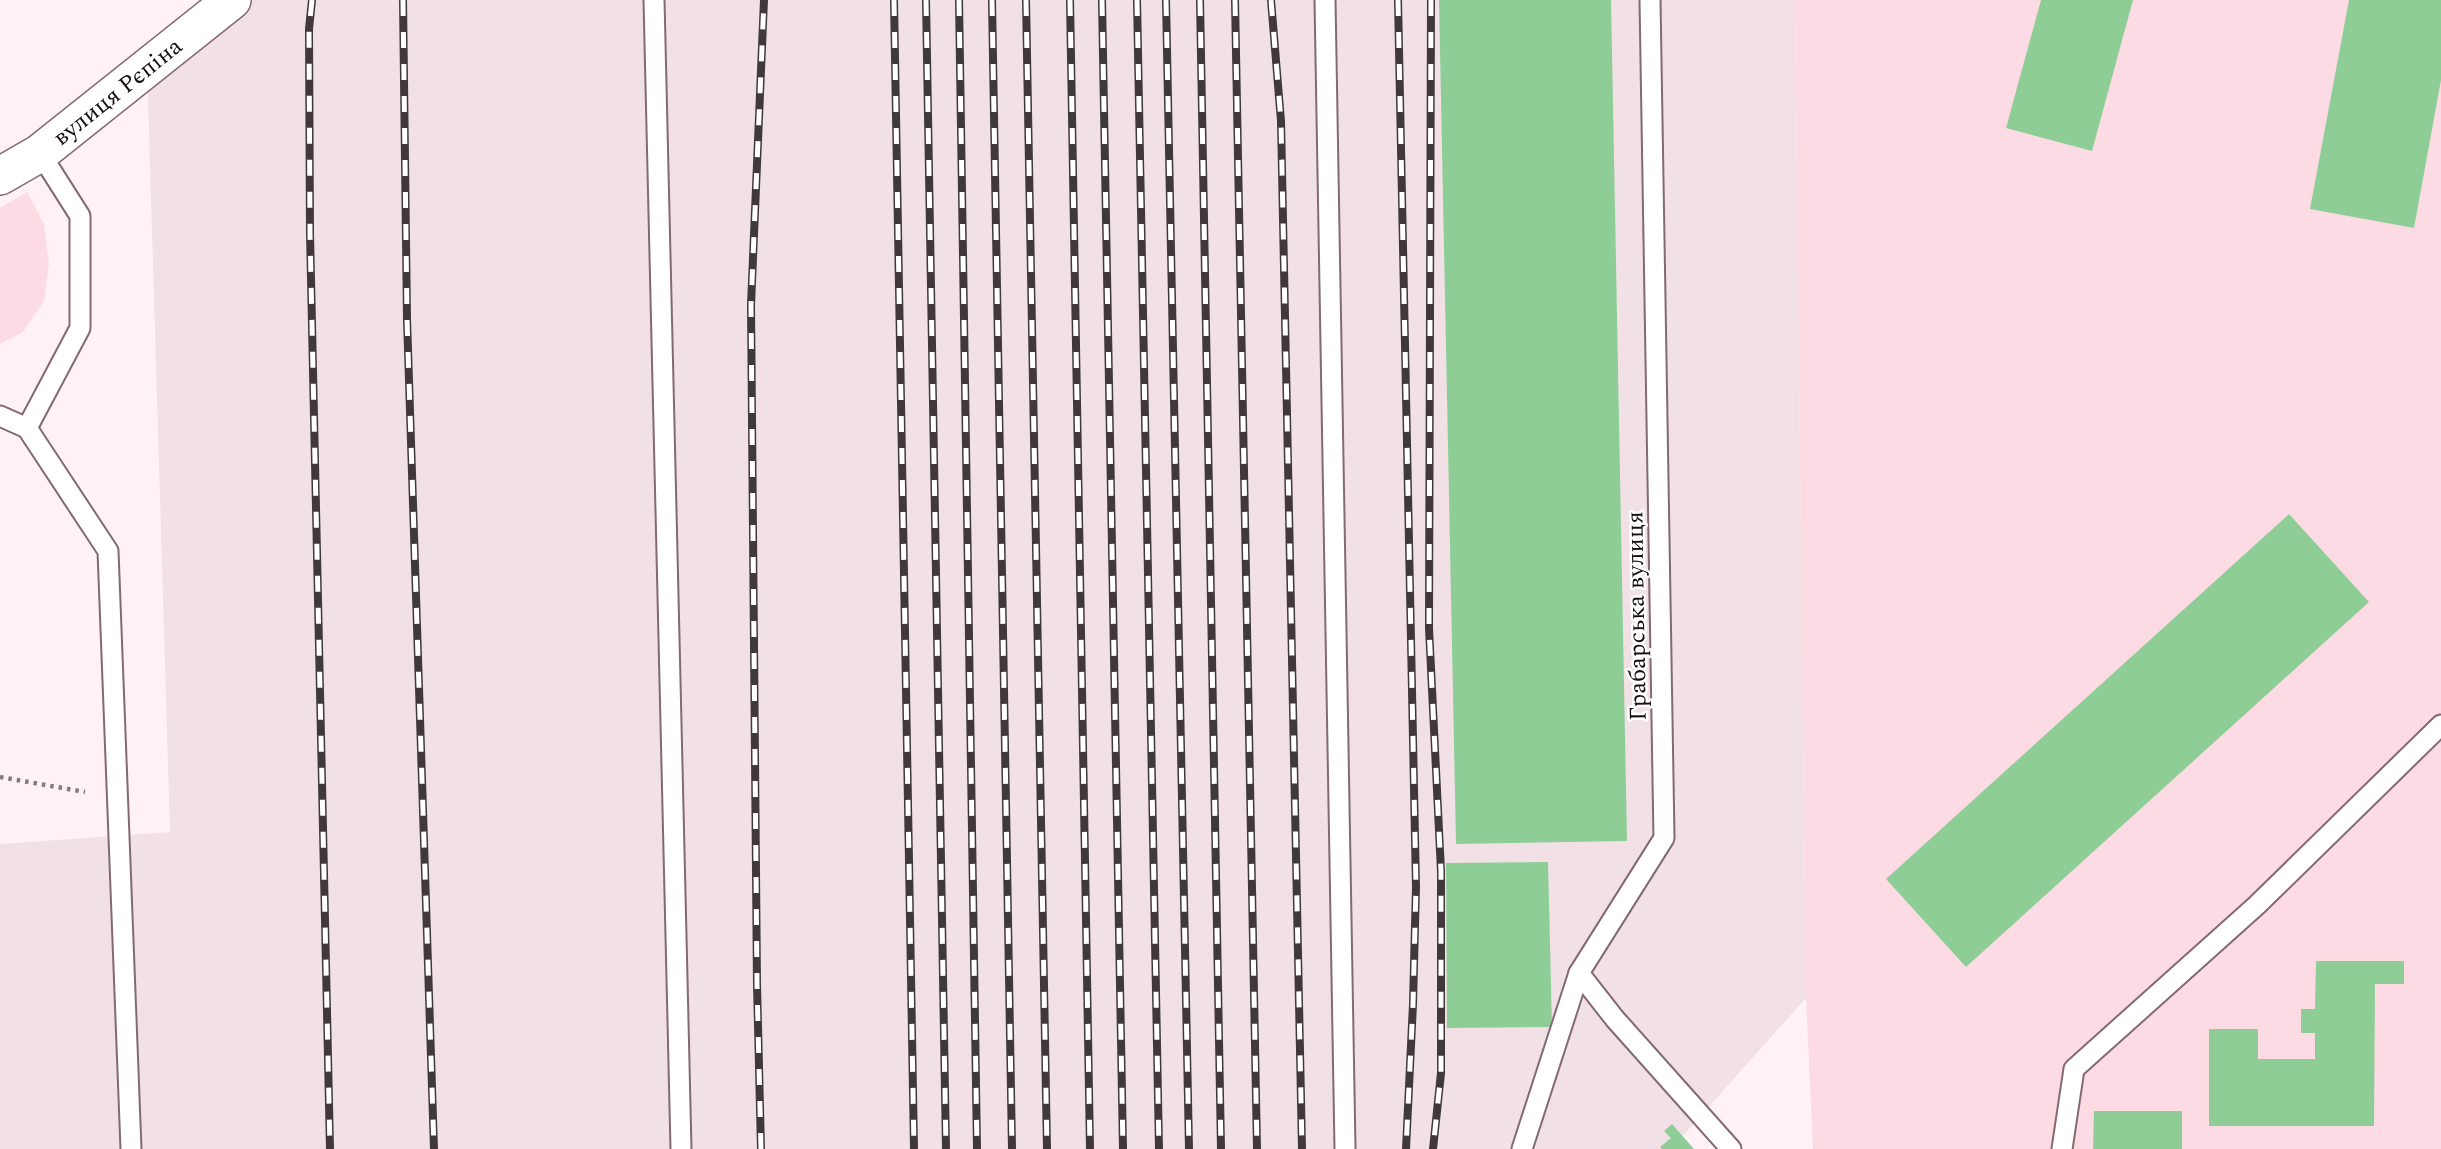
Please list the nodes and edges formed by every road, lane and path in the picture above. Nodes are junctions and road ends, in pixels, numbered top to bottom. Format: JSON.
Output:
{"nodes":[{"id":1,"x":232,"y":0,"type":"edge"},
{"id":2,"x":654,"y":0,"type":"edge"},
{"id":3,"x":1325,"y":0,"type":"edge"},
{"id":4,"x":1650,"y":0,"type":"edge"},
{"id":5,"x":40,"y":153,"type":"junction"},
{"id":6,"x":0,"y":176,"type":"edge"},
{"id":7,"x":0,"y":416,"type":"edge"},
{"id":8,"x":27,"y":428,"type":"junction"},
{"id":9,"x":2441,"y":725,"type":"edge"},
{"id":10,"x":0,"y":777,"type":"edge"},
{"id":11,"x":117,"y":798,"type":"junction"},
{"id":12,"x":1579,"y":974,"type":"junction"},
{"id":13,"x":131,"y":1149,"type":"edge"},
{"id":14,"x":681,"y":1149,"type":"edge"},
{"id":15,"x":1345,"y":1149,"type":"edge"},
{"id":16,"x":1522,"y":1149,"type":"edge"},
{"id":17,"x":1731,"y":1149,"type":"edge"},
{"id":18,"x":2062,"y":1149,"type":"edge"}],
"edges":[{"from":1,"to":5,"type":"street","name":"вулиця Рєпіна"},
{"from":2,"to":14,"type":"lane"},
{"from":3,"to":15,"type":"lane"},
{"from":4,"to":12,"type":"lane","name":"Грабарська вулиця"},
{"from":5,"to":6,"type":"street","name":"вулиця Рєпіна"},
{"from":5,"to":8,"type":"lane"},
{"from":7,"to":8,"type":"lane"},
{"from":8,"to":11,"type":"lane"},
{"from":9,"to":18,"type":"lane"},
{"from":10,"to":11,"type":"path"},
{"from":11,"to":13,"type":"lane"},
{"from":12,"to":16,"type":"lane","name":"Грабарська вулиця"},
{"from":12,"to":17,"type":"lane"}]}
